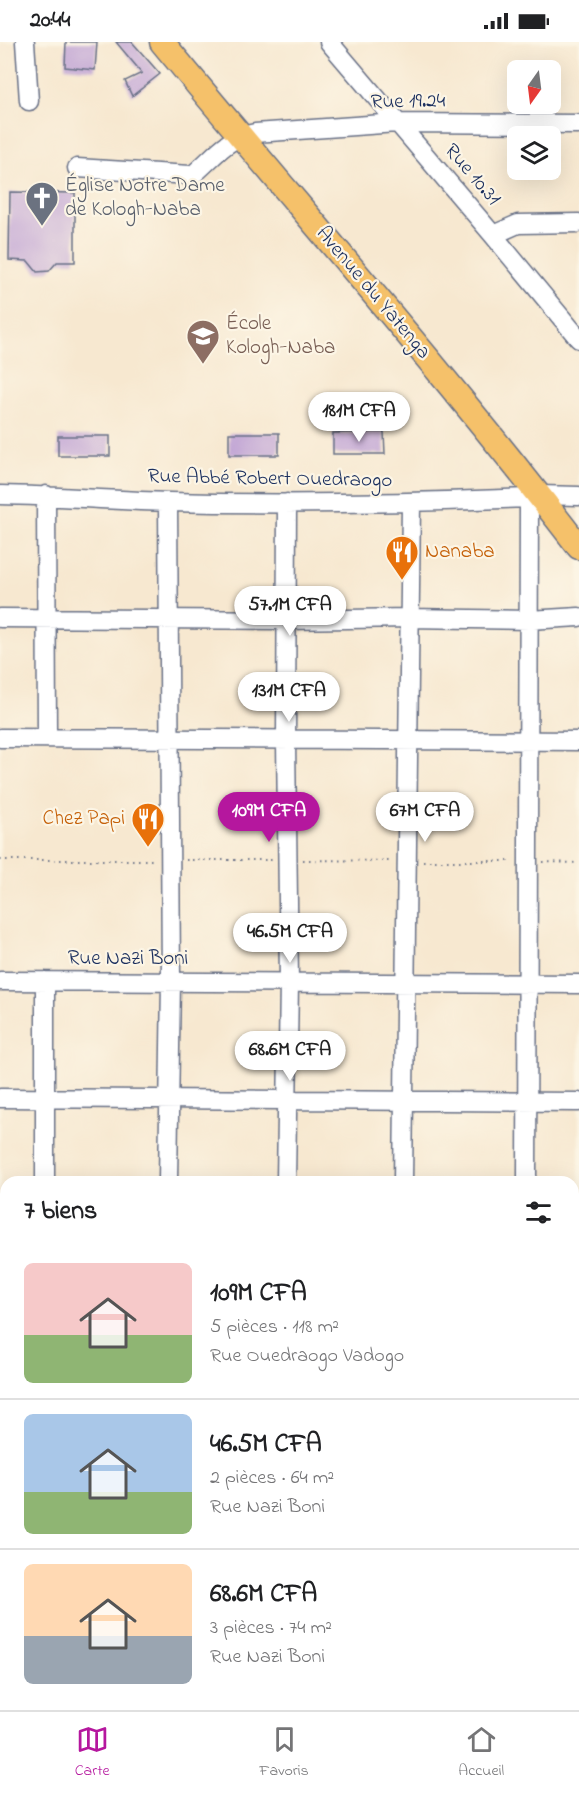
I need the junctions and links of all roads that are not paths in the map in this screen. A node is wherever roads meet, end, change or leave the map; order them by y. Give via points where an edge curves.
1 (25, 42) edge
2 (162, 42) edge
3 (179, 42) edge
4 (329, 42) edge
5 (28, 101) dead end
6 (397, 123) junction
7 (579, 124) edge
8 (247, 134) junction
9 (77, 168) dead end
10 (579, 223) edge
11 (493, 235) junction
12 (579, 312) edge
13 (558, 313) junction
14 (579, 339) edge
15 (0, 495) edge
16 (46, 495) junction
17 (551, 496) edge
18 (168, 502) junction
19 (287, 503) junction
20 (411, 503) junction
21 (579, 524) edge
22 (579, 547) edge
23 (579, 617) edge
24 (0, 618) edge
25 (47, 618) junction
26 (409, 618) junction
27 (170, 619) junction
28 (287, 620) junction
29 (528, 620) junction
30 (0, 738) edge
31 (47, 738) junction
32 (171, 738) junction
33 (286, 741) junction
34 (408, 741) junction
35 (579, 741) edge
36 (528, 742) junction
37 (0, 981) edge
38 (45, 981) junction
39 (171, 981) junction
40 (289, 982) junction
41 (405, 983) junction
42 (528, 984) junction
43 (579, 984) edge
44 (0, 1098) edge
45 (46, 1098) junction
46 (404, 1099) junction
47 (169, 1100) junction
48 (286, 1101) junction
49 (528, 1101) junction
50 (579, 1102) edge
51 (45, 1176) edge
52 (168, 1176) edge
53 (286, 1176) edge
54 (403, 1176) edge
55 (527, 1176) edge

1 - 5 street
2 - 8 main road, Avenue du Yatenga
3 - 8 main road, Avenue du Yatenga
4 - 6 street, Rue 10.31
6 - 7 street, Rue 19.24
6 - 8 street, Rue 19.24
6 - 11 street, Rue 10.31
8 - 9 street via 224,145 190,175
8 - 17 main road, Avenue du Yatenga via 249,144 278,179
10 - 11 street via 518,224
11 - 13 street, Rue 10.31
12 - 13 street
13 - 14 street, Rue 10.31
15 - 16 street, Rue Abbé Robert Ouedraogo
16 - 18 street, Rue Abbé Robert Ouedraogo
16 - 25 street
17 - 20 street, Rue Abbé Robert Ouedraogo
17 - 21 main road, Avenue du Yatenga
17 - 22 main road, Avenue du Yatenga
17 - 29 street
18 - 19 street, Rue Abbé Robert Ouedraogo
18 - 27 street
19 - 20 street, Rue Abbé Robert Ouedraogo
19 - 28 street
20 - 26 street
23 - 29 street
24 - 25 street
25 - 27 street
25 - 31 street
26 - 28 street
26 - 29 street
26 - 34 street
27 - 28 street
27 - 32 street
28 - 33 street
29 - 36 street
30 - 31 street
31 - 32 street
32 - 33 street
32 - 39 street
33 - 34 street
33 - 40 street
34 - 36 street
34 - 41 street
35 - 36 street
36 - 42 street
37 - 38 street, Rue Nazi Boni
38 - 39 street, Rue Nazi Boni
38 - 45 street
39 - 40 street, Rue Nazi Boni
39 - 47 street
40 - 41 street, Rue Nazi Boni
40 - 48 street
41 - 42 street, Rue Nazi Boni
41 - 46 street
42 - 43 street, Rue Nazi Boni
42 - 49 street
44 - 45 street
45 - 47 street
45 - 51 street
46 - 48 street
46 - 49 street
46 - 54 street
47 - 48 street
47 - 52 street
48 - 53 street
49 - 50 street
49 - 55 street

